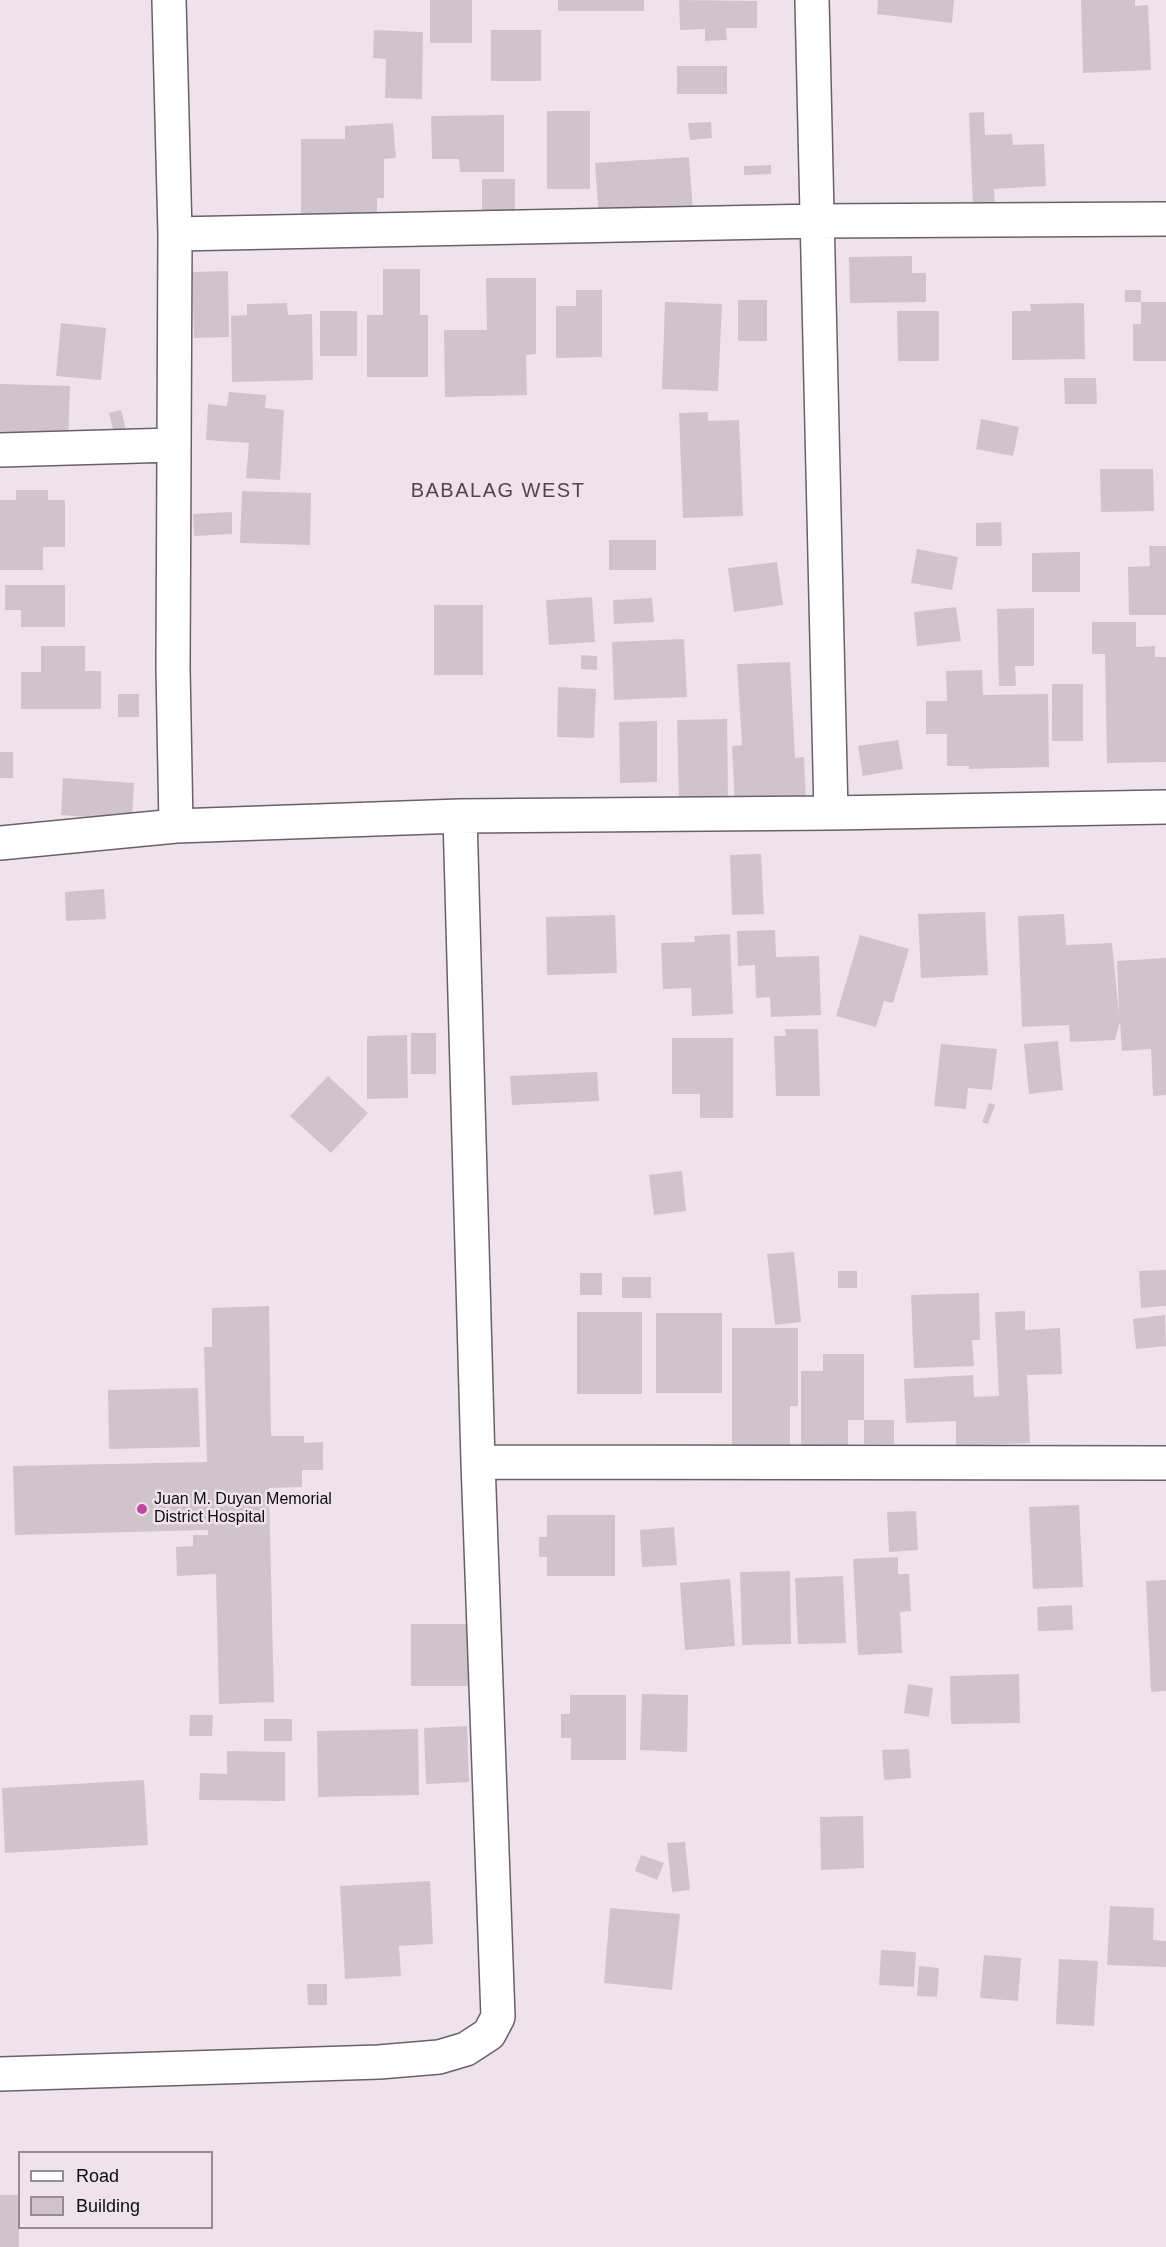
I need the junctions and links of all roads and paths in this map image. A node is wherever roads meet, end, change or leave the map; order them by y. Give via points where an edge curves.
1 (170, 0) edge
2 (812, 0) edge
3 (1166, 219) edge
4 (818, 221) junction
5 (175, 234) junction
6 (173, 445) junction
7 (0, 450) edge
8 (1166, 807) edge
9 (831, 813) junction
10 (459, 816) junction
11 (176, 826) junction
12 (0, 843) edge
13 (478, 1462) junction
14 (1166, 1463) edge
15 (0, 2074) edge

1 - 5 street
2 - 4 street
3 - 4 street
4 - 5 street
4 - 9 street
5 - 6 street
6 - 7 street
6 - 11 street
8 - 9 street
9 - 10 street
10 - 11 street
10 - 13 street
11 - 12 street
13 - 14 street
13 - 15 street via 498,2017 489,2034 466,2049 439,2057 379,2062

